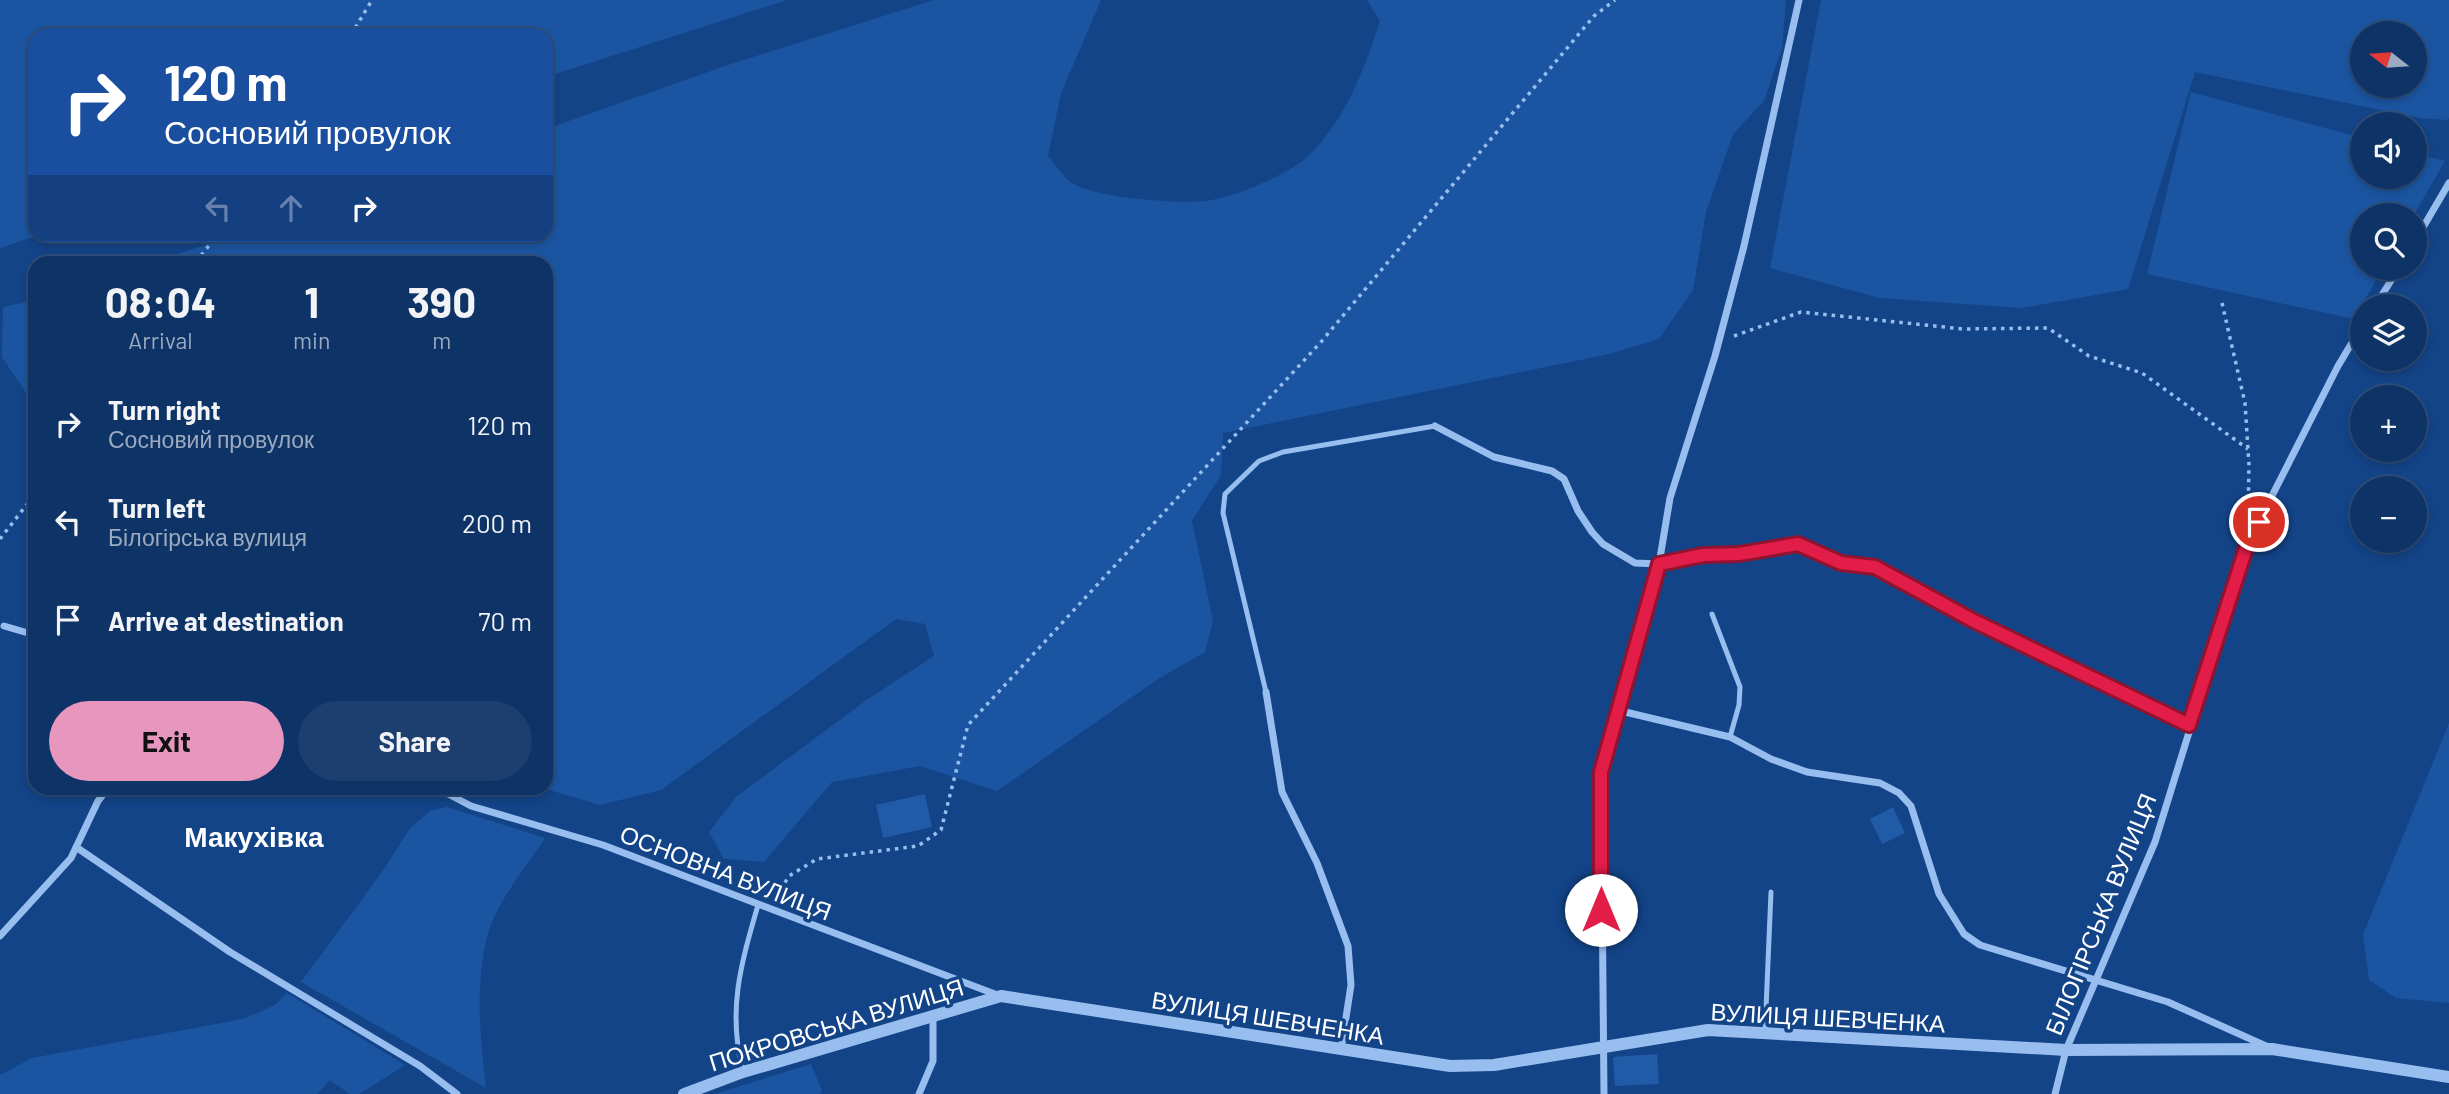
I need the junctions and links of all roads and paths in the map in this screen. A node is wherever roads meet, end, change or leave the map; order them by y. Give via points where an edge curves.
1 (372, 0) edge
2 (1615, 0) edge
3 (1799, 0) edge
4 (355, 28) edge
5 (2449, 183) edge
6 (2427, 221) edge
7 (212, 242) edge
8 (201, 256) edge
9 (2222, 303) dead end
10 (1718, 342) junction
11 (2350, 346) edge
12 (1435, 426) joint
13 (2248, 449) junction
14 (28, 503) edge
15 (0, 539) edge
16 (2247, 545) junction
17 (1659, 564) junction
18 (1712, 614) dead end
19 (4, 626) dead end
20 (28, 633) edge
21 (1266, 692) joint
22 (1621, 711) junction
23 (2189, 725) junction
24 (1730, 737) junction
25 (102, 795) edge
26 (450, 795) edge
27 (76, 847) junction
28 (1772, 892) dead end
29 (758, 905) junction
30 (769, 909) junction
31 (0, 936) edge
32 (2096, 978) junction
33 (1000, 996) junction
34 (933, 1016) junction
35 (1765, 1033) junction
36 (1601, 1048) junction
37 (2272, 1049) junction
38 (1341, 1050) junction
39 (2066, 1050) junction
40 (743, 1072) junction
41 (2449, 1077) edge
42 (457, 1094) edge
43 (684, 1094) edge
44 (919, 1094) edge
45 (1604, 1094) edge
46 (2055, 1094) edge

1 - 4 path
2 - 30 path via 1594,16 1321,342 968,726 941,830 918,846 817,859 789,876
3 - 10 street via 1770,139
5 - 6 street
7 - 8 path
9 - 13 path via 2245,403
10 - 13 path via 1801,312 1963,329 2048,328 2089,356 2142,373
10 - 17 street via 1670,498
11 - 16 street, БІЛОГІРСЬКА ВУЛИЦЯ
12 - 17 street via 1494,457 1558,475 1603,544 1635,563
12 - 21 lane via 1283,452 1259,461 1225,494 1223,513
13 - 16 path
14 - 15 path
16 - 23 street, БІЛОГІРСЬКА ВУЛИЦЯ
17 - 22 street
17 - 23 street via 1798,544 1841,563 1875,567 1972,620
18 - 24 lane via 1740,687
19 - 20 street
21 - 38 street via 1282,792 1317,863 1348,946 1351,985
22 - 24 street
22 - 36 street via 1601,772
23 - 32 street, БІЛОГІРСЬКА ВУЛИЦЯ via 2155,842
24 - 32 street via 1807,772 1880,783 1899,793 1911,806 1939,894 1964,934 1980,945
25 - 27 street
26 - 29 street, ОСНОВНА ВУЛИЦЯ via 471,806 603,845
27 - 31 street
27 - 42 street via 230,952 420,1066
28 - 35 lane
29 - 30 street, ОСНОВНА ВУЛИЦЯ
29 - 40 lane via 739,968 734,1036
30 - 33 street, ОСНОВНА ВУЛИЦЯ
32 - 37 street via 2168,1002
32 - 39 street, БІЛОГІРСЬКА ВУЛИЦЯ
33 - 34 street, ПОКРОВСЬКА ВУЛИЦЯ
33 - 38 street, ВУЛИЦЯ ШЕВЧЕНКА
34 - 40 street, ПОКРОВСЬКА ВУЛИЦЯ
34 - 44 street via 933,1061
35 - 36 street, ВУЛИЦЯ ШЕВЧЕНКА via 1708,1030
35 - 39 street, ВУЛИЦЯ ШЕВЧЕНКА
36 - 38 street, ВУЛИЦЯ ШЕВЧЕНКА via 1494,1065 1450,1066
36 - 45 street
37 - 39 street, ВУЛИЦЯ ШЕВЧЕНКА
37 - 41 street, ВУЛИЦЯ ШЕВЧЕНКА
39 - 46 street, БІЛОГІРСЬКА ВУЛИЦЯ
40 - 43 street, ПОКРОВСЬКА ВУЛИЦЯ

